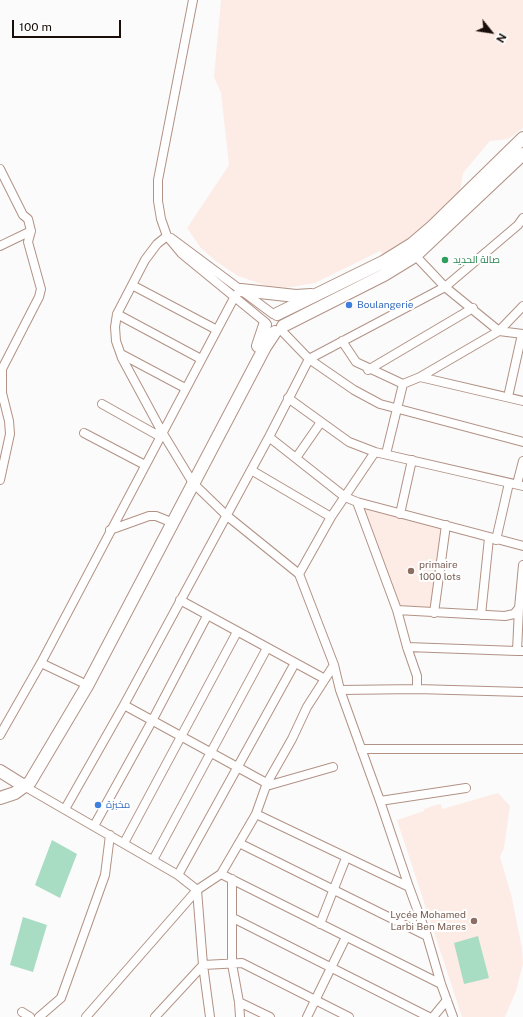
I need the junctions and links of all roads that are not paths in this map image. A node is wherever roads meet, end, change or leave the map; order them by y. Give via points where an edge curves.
1 (193, 0) edge
2 (523, 138) edge
3 (523, 154) edge
4 (0, 169) edge
5 (521, 223) edge
6 (31, 231) junction
7 (167, 236) junction
8 (0, 246) edge
9 (408, 246) junction
10 (416, 256) junction
11 (132, 285) junction
12 (445, 287) junction
13 (238, 293) junction
14 (320, 294) junction
15 (523, 306) edge
16 (473, 308) junction
17 (117, 314) junction
18 (274, 323) junction
19 (217, 330) junction
20 (499, 330) junction
21 (522, 334) edge
22 (342, 341) junction
23 (121, 354) junction
24 (201, 359) junction
25 (309, 359) junction
26 (368, 370) junction
27 (420, 377) junction
28 (403, 384) junction
29 (185, 388) junction
30 (508, 397) junction
31 (288, 398) junction
32 (523, 401) edge
33 (102, 404) dead end
34 (397, 410) junction
35 (321, 422) junction
36 (84, 433) dead end
37 (160, 434) junction
38 (269, 437) junction
39 (523, 442) edge
40 (4, 449) edge
41 (375, 452) junction
42 (386, 454) junction
43 (296, 458) junction
44 (412, 460) junction
45 (523, 461) edge
46 (145, 465) junction
47 (251, 470) junction
48 (191, 479) junction
49 (0, 480) edge
50 (516, 484) edge
51 (345, 497) junction
52 (357, 502) junction
53 (400, 514) junction
54 (226, 515) junction
55 (331, 517) junction
56 (166, 520) junction
57 (446, 525) junction
58 (110, 530) junction
59 (492, 539) junction
60 (523, 546) edge
61 (523, 565) edge
62 (299, 574) junction
63 (180, 600) junction
64 (519, 608) junction
65 (396, 610) junction
66 (434, 613) junction
67 (481, 615) junction
68 (207, 616) junction
69 (237, 632) junction
70 (407, 647) junction
71 (267, 648) junction
72 (520, 651) edge
73 (41, 663) junction
74 (295, 663) junction
75 (334, 665) junction
76 (325, 679) junction
77 (81, 682) junction
78 (417, 689) junction
79 (340, 690) junction
80 (523, 692) edge
81 (124, 705) junction
82 (152, 721) junction
83 (0, 735) edge
84 (182, 737) junction
85 (361, 749) junction
86 (523, 749) edge
87 (210, 752) junction
88 (238, 767) junction
89 (332, 767) dead end
90 (0, 771) edge
91 (267, 783) junction
92 (24, 786) junction
93 (466, 788) dead end
94 (0, 798) edge
95 (380, 800) junction
96 (65, 809) junction
97 (256, 814) junction
98 (94, 826) junction
99 (110, 835) junction
100 (124, 843) junction
101 (239, 844) junction
102 (346, 858) junction
103 (153, 860) junction
104 (178, 874) junction
105 (221, 874) junction
106 (232, 880) junction
107 (409, 887) junction
108 (197, 890) junction
109 (333, 890) junction
110 (233, 918) junction
111 (320, 924) junction
112 (427, 936) junction
113 (346, 937) junction
114 (203, 964) junction
115 (232, 964) junction
116 (331, 968) junction
117 (440, 984) junction
118 (315, 1000) junction
119 (447, 1000) junction
120 (239, 1002) junction
121 (22, 1012) dead end
122 (48, 1014) edge
123 (30, 1017) edge
124 (39, 1017) edge
125 (86, 1017) edge
126 (155, 1017) edge
127 (210, 1017) edge
128 (240, 1017) edge
129 (270, 1017) edge
130 (308, 1017) edge
131 (349, 1017) edge
132 (429, 1017) edge
133 (433, 1017) edge
134 (453, 1017) edge

1 - 7 street via 158,180 160,211
2 - 9 street via 433,226
3 - 10 street
4 - 6 street via 23,215 28,218
5 - 12 street
6 - 8 street
6 - 40 street via 28,242 41,289 2,369 2,393 9,421
7 - 11 street via 152,251
7 - 13 street
9 - 10 street
9 - 14 street via 383,262
10 - 12 street
10 - 18 street via 384,275
11 - 17 street
11 - 19 street
12 - 16 street
12 - 22 street
13 - 14 street via 296,296
13 - 18 street
13 - 19 street
14 - 18 street
15 - 20 street
16 - 20 street
16 - 26 street
17 - 23 street via 116,340
17 - 24 street
18 - 25 street
18 - 48 street
19 - 24 street
20 - 21 street
20 - 27 street
21 - 30 street
22 - 25 street
22 - 26 street via 356,362
23 - 29 street
23 - 37 street
24 - 29 street
25 - 31 street
25 - 34 street via 367,398
26 - 28 street
27 - 28 street
27 - 30 street
28 - 34 street
29 - 37 street
30 - 32 street
31 - 35 street
31 - 38 street
33 - 37 street
34 - 39 street
34 - 42 street
35 - 41 street via 349,442
35 - 43 street
36 - 46 street
37 - 46 street
37 - 48 street
38 - 43 street
38 - 47 street
40 - 49 street
41 - 42 street
41 - 51 street
42 - 44 street
43 - 51 street
44 - 50 street
44 - 53 street
45 - 50 street
46 - 58 street
47 - 54 street
47 - 55 street
48 - 54 street
48 - 56 street
48 - 92 street via 87,686 31,780
50 - 59 street
51 - 52 street
51 - 55 street
52 - 53 street
52 - 65 street
53 - 57 street
54 - 62 street
54 - 63 street
55 - 62 street
56 - 58 street via 149,516
56 - 77 street
57 - 59 street
57 - 66 street
58 - 73 street
59 - 60 street
59 - 67 street
61 - 64 street
62 - 75 street
63 - 68 street
63 - 81 street
64 - 67 street via 514,614
64 - 72 street
65 - 66 street
65 - 70 street
66 - 67 street
68 - 69 street
68 - 82 street
69 - 71 street
69 - 84 street
70 - 72 street
70 - 78 street via 417,676
71 - 74 street
71 - 87 street
73 - 77 street
73 - 83 street
74 - 76 street
74 - 88 street
75 - 76 street
75 - 79 street
76 - 91 street via 307,707
77 - 92 street via 26,778
78 - 79 street
78 - 80 street
79 - 85 street
81 - 82 street
81 - 96 street
82 - 84 street
82 - 98 street
84 - 87 street
84 - 100 street
85 - 86 street
85 - 95 street
87 - 88 street
87 - 103 street
88 - 91 street
88 - 104 street
89 - 91 street via 270,785
90 - 92 street
91 - 97 street
92 - 94 street via 12,795
92 - 96 street
93 - 95 street
95 - 107 street
96 - 98 street
97 - 101 street
97 - 102 street
98 - 99 street
99 - 100 street
99 - 122 street via 105,875 61,998
100 - 103 street
101 - 105 street
101 - 109 street
102 - 107 street
102 - 109 street
103 - 104 street
104 - 108 street
105 - 106 street
105 - 108 street
106 - 110 street
106 - 111 street
107 - 112 street
108 - 114 street
108 - 125 street
109 - 111 street
109 - 112 street
110 - 115 street
110 - 116 street
111 - 113 street
112 - 117 street
113 - 116 street
113 - 117 street
114 - 115 street
114 - 126 street
114 - 127 street
115 - 118 street via 242,964
115 - 120 street
116 - 118 street
116 - 132 street
117 - 119 street
118 - 130 street
118 - 131 street
119 - 133 street
119 - 134 street
120 - 128 street
120 - 129 street
121 - 123 street
122 - 124 street

